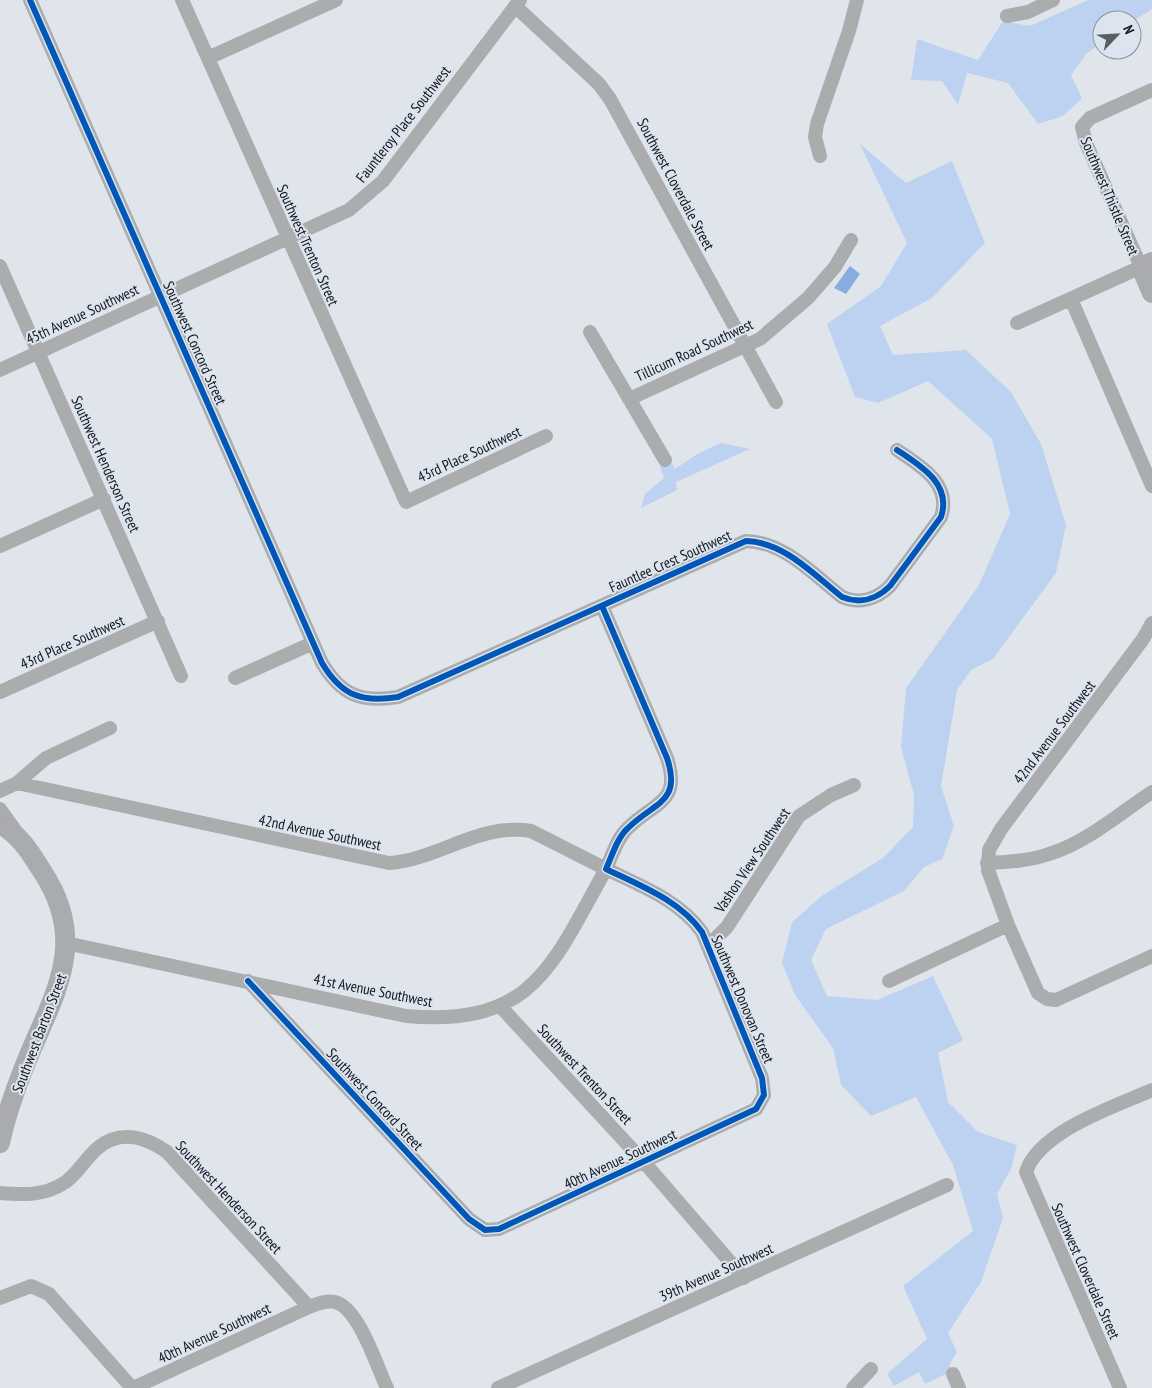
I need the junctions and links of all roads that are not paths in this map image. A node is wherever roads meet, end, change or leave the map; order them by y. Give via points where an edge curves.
1 (30, 0) edge
2 (182, 0) edge
3 (336, 0) edge
4 (857, 0) edge
5 (1053, 0) edge
6 (518, 3) edge
7 (1007, 16) dead end
8 (208, 58) junction
9 (1152, 90) edge
10 (820, 156) dead end
11 (287, 238) junction
12 (851, 240) dead end
13 (1146, 264) edge
14 (0, 266) edge
15 (1152, 293) edge
16 (161, 296) junction
17 (1071, 299) junction
18 (1018, 323) dead end
19 (590, 332) dead end
20 (745, 346) junction
21 (38, 352) junction
22 (0, 370) edge
23 (629, 399) junction
24 (776, 402) dead end
25 (546, 436) dead end
26 (897, 450) dead end
27 (665, 460) dead end
28 (1150, 477) edge
29 (104, 499) junction
30 (406, 502) joint
31 (0, 546) edge
32 (602, 606) junction
33 (158, 621) junction
34 (1152, 623) edge
35 (313, 643) junction
36 (181, 676) dead end
37 (235, 678) dead end
38 (345, 690) joint
39 (0, 692) edge
40 (110, 728) dead end
41 (17, 782) junction
42 (854, 785) dead end
43 (0, 791) edge
44 (1152, 792) edge
45 (0, 809) edge
46 (0, 824) edge
47 (25, 845) junction
48 (987, 862) junction
49 (606, 869) junction
50 (1008, 925) junction
51 (66, 943) junction
52 (708, 946) junction
53 (1152, 956) edge
54 (888, 980) dead end
55 (248, 981) junction
56 (500, 1006) junction
57 (1152, 1090) edge
58 (761, 1103) joint
59 (0, 1143) edge
60 (643, 1161) junction
61 (947, 1185) dead end
62 (0, 1193) edge
63 (485, 1230) joint
64 (744, 1278) junction
65 (0, 1298) edge
66 (308, 1307) junction
67 (871, 1369) dead end
68 (953, 1374) dead end
69 (132, 1388) edge
70 (387, 1388) edge
71 (498, 1388) edge
72 (853, 1388) edge
73 (959, 1388) edge
74 (1120, 1388) edge

1 - 16 street, Southwest Concord Street
2 - 8 street, Southwest Trenton Street
3 - 8 street
4 - 10 street via 816,124 815,137
5 - 7 street via 1028,12
6 - 11 street, Fauntleroy Place Southwest via 378,187 349,210
6 - 20 street, Southwest Cloverdale Street via 610,99
8 - 11 street, Southwest Trenton Street
9 - 13 street, Southwest Thistle Street via 1090,118 1082,127 1086,143
11 - 16 street, 45th Avenue Southwest
11 - 30 street, Southwest Trenton Street
12 - 20 street, Tillicum Road Southwest via 808,298 760,339
13 - 15 street, Southwest Thistle Street
13 - 17 street
14 - 21 street, Southwest Henderson Street
16 - 21 street, 45th Avenue Southwest
16 - 35 street, Southwest Concord Street
17 - 18 street
17 - 28 street
19 - 23 street
20 - 23 street, Tillicum Road Southwest
20 - 24 street, Southwest Cloverdale Street
21 - 22 street, 45th Avenue Southwest
21 - 29 street, Southwest Henderson Street
23 - 27 street
25 - 30 street, 43rd Place Southwest
26 - 32 street, Fauntlee Crest Southwest via 937,482 944,498 944,508 941,518 883,594 863,601 850,601 780,549 759,541 746,541
29 - 31 street
29 - 33 street, Southwest Henderson Street
32 - 38 street, Fauntlee Crest Southwest via 398,696 371,699 356,697
32 - 49 street via 667,758 672,780 666,797 620,836
33 - 36 street, Southwest Henderson Street
33 - 39 street, 43rd Place Southwest
34 - 48 street, 42nd Avenue Southwest via 1001,828 989,850
35 - 37 street
35 - 38 street, Southwest Concord Street via 329,674
40 - 41 street via 46,758
41 - 43 street
41 - 49 street, 42nd Avenue Southwest via 389,863 411,860 498,830 520,828 531,830
42 - 52 street, Vashon View Southwest via 831,794 799,816 732,920
44 - 48 street via 1051,854 1028,860
45 - 47 street
46 - 47 street, Southwest Barton Street
47 - 51 street, Southwest Barton Street via 57,897 64,919
48 - 50 street via 990,880
49 - 52 street, Southwest Donovan Street via 676,905 692,919
49 - 56 street, 41st Avenue Southwest via 554,962 542,977
50 - 53 street via 1038,992 1050,1000
50 - 54 street
51 - 55 street, 41st Avenue Southwest
51 - 59 street, Southwest Barton Street via 65,965 59,986 27,1061
52 - 58 street, Southwest Donovan Street via 762,1078
55 - 56 street, 41st Avenue Southwest via 406,1016 456,1018
55 - 63 street, Southwest Concord Street via 470,1219
56 - 60 street, Southwest Trenton Street
57 - 74 street, Southwest Cloverdale Street via 1065,1130 1045,1146 1028,1165 1026,1172
58 - 60 street, 40th Avenue Southwest via 749,1114
60 - 63 street, 40th Avenue Southwest via 499,1229
60 - 64 street, Southwest Trenton Street
61 - 64 street, 39th Avenue Southwest
62 - 66 street, Southwest Henderson Street via 40,1194 65,1183 99,1146 122,1138 144,1138 167,1152
64 - 71 street, 39th Avenue Southwest
65 - 69 street via 31,1286 44,1291
66 - 69 street, 40th Avenue Southwest
66 - 70 street via 333,1302 342,1304 353,1315
67 - 72 street
68 - 73 street

